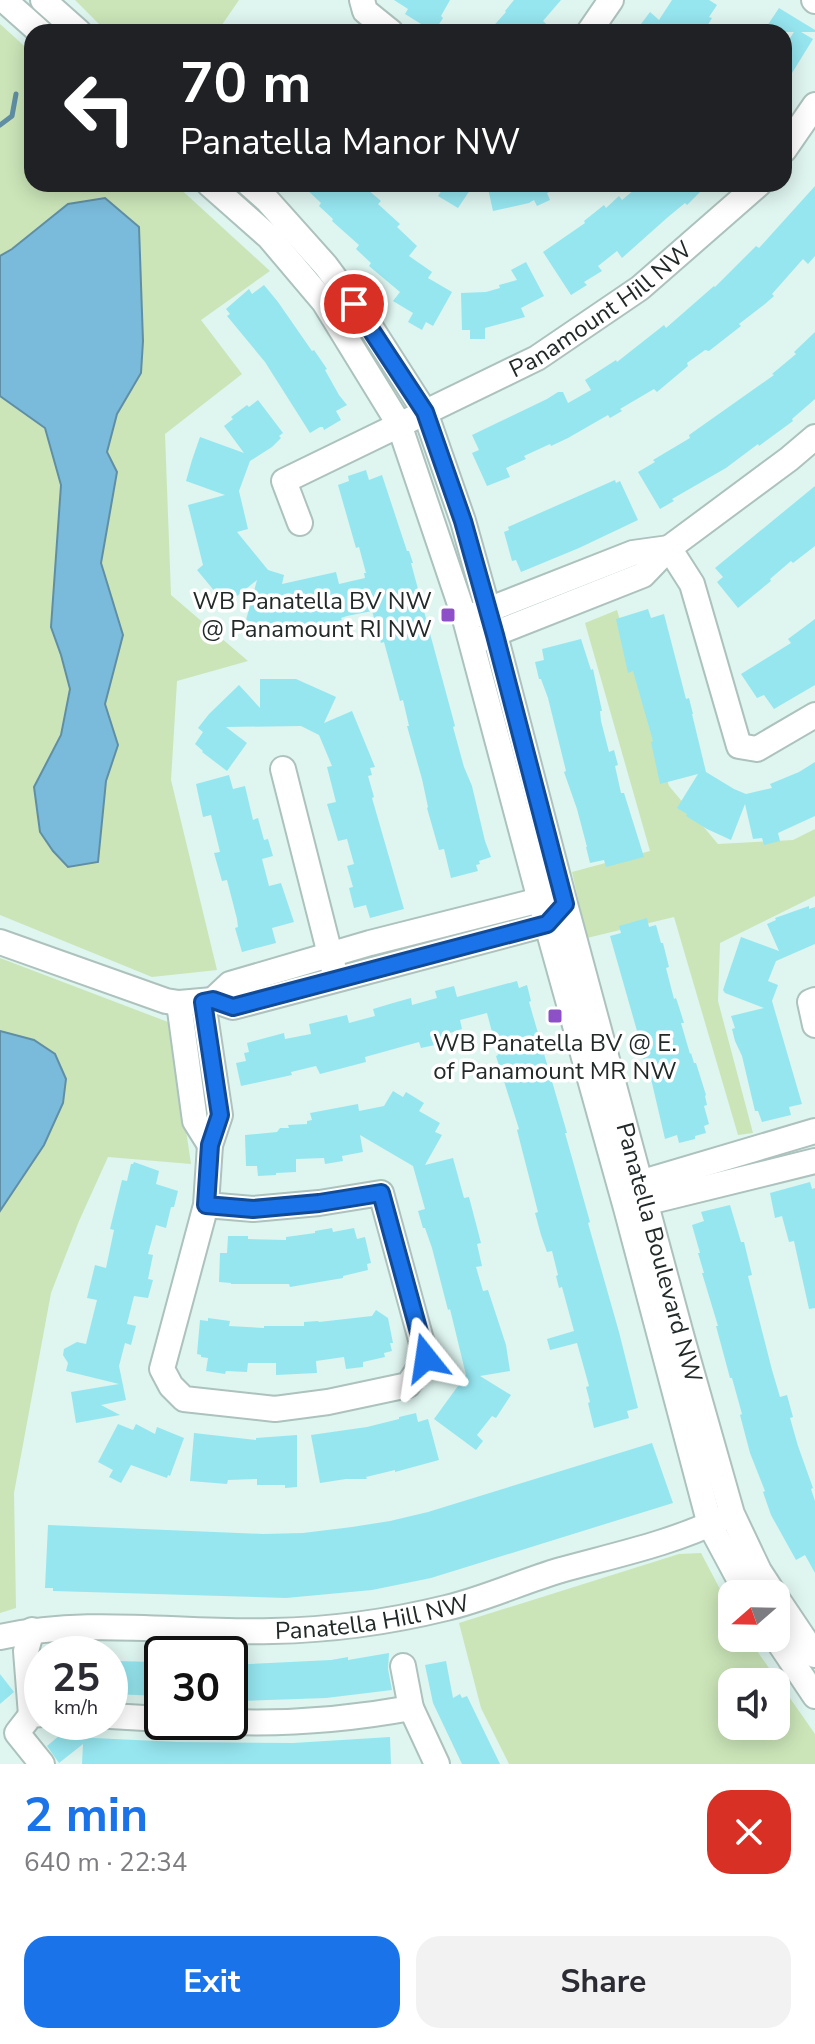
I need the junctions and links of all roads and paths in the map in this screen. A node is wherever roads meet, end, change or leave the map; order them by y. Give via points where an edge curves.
1 (4, 0) edge
2 (43, 0) edge
3 (362, 0) edge
4 (611, 0) edge
5 (31, 24) edge
6 (70, 24) edge
7 (381, 24) edge
8 (594, 24) edge
9 (815, 105) edge
10 (792, 138) edge
11 (218, 192) edge
12 (258, 192) edge
13 (750, 192) edge
14 (425, 412) junction
15 (399, 424) junction
16 (815, 437) edge
17 (300, 523) dead end
18 (669, 548) junction
19 (475, 624) junction
20 (495, 635) junction
21 (815, 715) edge
22 (283, 769) dead end
23 (540, 900) junction
24 (565, 904) junction
25 (547, 924) junction
26 (0, 942) edge
27 (330, 955) junction
28 (337, 980) junction
29 (815, 1000) edge
30 (198, 1002) junction
31 (815, 1025) edge
32 (815, 1131) edge
33 (815, 1161) edge
34 (634, 1195) junction
35 (206, 1205) junction
36 (732, 1514) junction
37 (710, 1525) junction
38 (739, 1580) edge
39 (765, 1580) edge
40 (790, 1618) edge
41 (32, 1630) junction
42 (35, 1636) edge
43 (0, 1637) edge
44 (785, 1652) edge
45 (815, 1655) edge
46 (403, 1666) dead end
47 (815, 1696) edge
48 (411, 1708) junction
49 (248, 1723) edge
50 (23, 1725) edge
51 (42, 1764) edge
52 (437, 1764) edge

1 - 5 street
2 - 6 street
3 - 7 street via 365,11
4 - 8 street
9 - 10 street
11 - 15 street, Panatella Boulevard NW via 269,237 324,302
12 - 14 street, Panatella Boulevard NW via 326,266
13 - 14 street, Panamount Hill NW via 640,288 537,358
14 - 15 street, Panamount Hill NW
14 - 19 street, Panatella Boulevard NW via 463,521
15 - 17 street, Panamount Hill NW via 284,481
15 - 19 street, Panatella Boulevard NW
16 - 18 street
18 - 19 street via 633,553
18 - 20 street via 643,575
18 - 21 street via 692,584 739,746 757,749
19 - 20 street
19 - 23 street, Panatella Boulevard NW
20 - 24 street, Panatella Boulevard NW
22 - 27 street
23 - 24 street
23 - 25 street, Panatella Boulevard NW
23 - 27 street
24 - 25 street
24 - 34 street, Panatella Boulevard NW
25 - 28 street
25 - 34 street, Panatella Boulevard NW
26 - 30 street via 166,1001
27 - 28 street
27 - 30 street via 230,984
28 - 30 street via 233,1007
29 - 31 street via 810,1002
30 - 35 street via 195,1121 210,1145
32 - 34 street
33 - 34 street
34 - 36 street, Panatella Boulevard NW
34 - 37 street, Panatella Boulevard NW
35 - 35 street via 253,1209 381,1193 426,1358 408,1385 275,1409 184,1399 162,1369
36 - 37 street, Panatella Hill NW
36 - 39 street, Panatella Boulevard NW
37 - 38 street, Panatella Boulevard NW
37 - 41 street, Panatella Hill NW via 395,1619 270,1632
40 - 45 street, Panatella Boulevard NW
41 - 42 street
41 - 43 street, Panatella Hill NW
41 - 50 street
44 - 47 street
46 - 48 street
48 - 49 street via 360,1717
48 - 52 street
50 - 51 street

